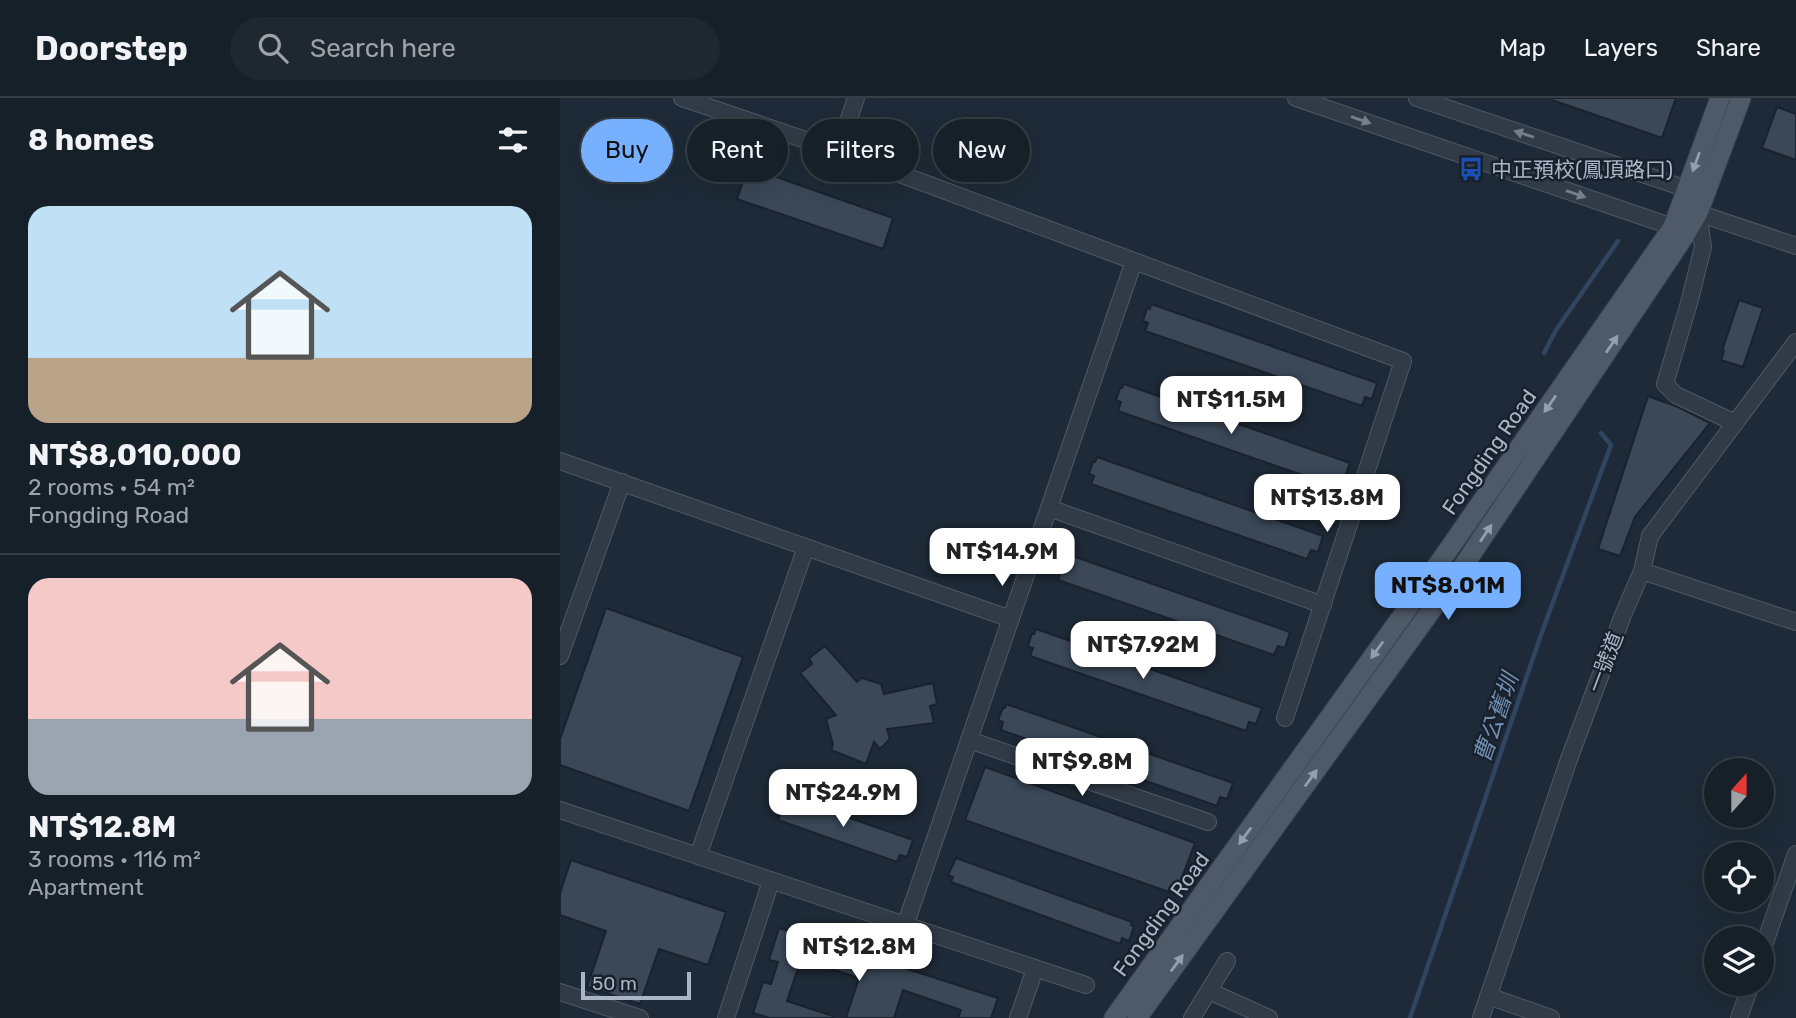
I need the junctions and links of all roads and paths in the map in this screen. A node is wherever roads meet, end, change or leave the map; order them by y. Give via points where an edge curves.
1 (682, 98) edge
2 (856, 98) edge
3 (1296, 98) edge
4 (1418, 98) edge
5 (1471, 98) edge
6 (1720, 98) edge
7 (1741, 98) edge
8 (1466, 115) junction
9 (849, 119) edge
10 (802, 139) edge
11 (919, 181) edge
12 (1697, 199) junction
13 (1679, 231) junction
14 (1796, 246) edge
15 (1134, 261) junction
16 (1796, 342) edge
17 (1735, 423) junction
18 (560, 461) edge
19 (622, 482) junction
20 (1049, 508) junction
21 (806, 547) junction
22 (1642, 571) junction
23 (1323, 605) junction
24 (1011, 619) junction
25 (1796, 622) edge
26 (560, 656) edge
27 (1285, 718) dead end
28 (969, 740) junction
29 (560, 810) edge
30 (1208, 822) dead end
31 (1796, 854) edge
32 (698, 856) junction
33 (771, 881) junction
34 (905, 926) junction
35 (1771, 926) edge
36 (1227, 961) dead end
37 (1035, 969) junction
38 (1086, 985) dead end
39 (1209, 991) junction
40 (560, 992) edge
41 (1488, 996) junction
42 (1747, 996) edge
43 (640, 1018) edge
44 (726, 1018) edge
45 (1018, 1018) edge
46 (1114, 1018) edge
47 (1138, 1018) edge
48 (1192, 1018) edge
49 (1269, 1018) edge
50 (1480, 1018) edge
51 (1551, 1018) edge
52 (1739, 1018) edge

1 - 10 street
2 - 9 street
3 -> 13 street
4 - 8 street
5 - 8 street
6 -> 12 main road, Fongding Road
7 - 12 main road, Fongding Road
12 -> 8 street
11 - 15 street
12 - 13 main road, Fongding Road
12 - 14 street
12 - 17 street via 1703,247 1665,384 1676,395
13 -> 46 main road, Fongding Road
47 -> 13 main road, Fongding Road via 1464,565
15 - 20 street
15 - 23 street via 1403,361
16 - 17 street, 一號道
17 - 22 street, 一號道 via 1650,536
18 - 19 street
19 - 21 street
19 - 26 street
20 - 23 street
20 - 24 street
21 - 24 street
21 - 32 street
22 - 25 street
22 - 41 street, 一號道 via 1569,759
23 - 27 street
24 - 28 street
28 - 30 street
28 - 34 street
29 - 32 street
31 - 35 street
32 - 33 street
33 - 34 street
33 - 44 street
34 - 37 street
36 - 39 street
37 - 38 street
37 - 45 street
39 - 48 street
39 - 49 street
40 - 43 street
41 - 50 street, 一號道
41 - 51 street
42 - 52 street

